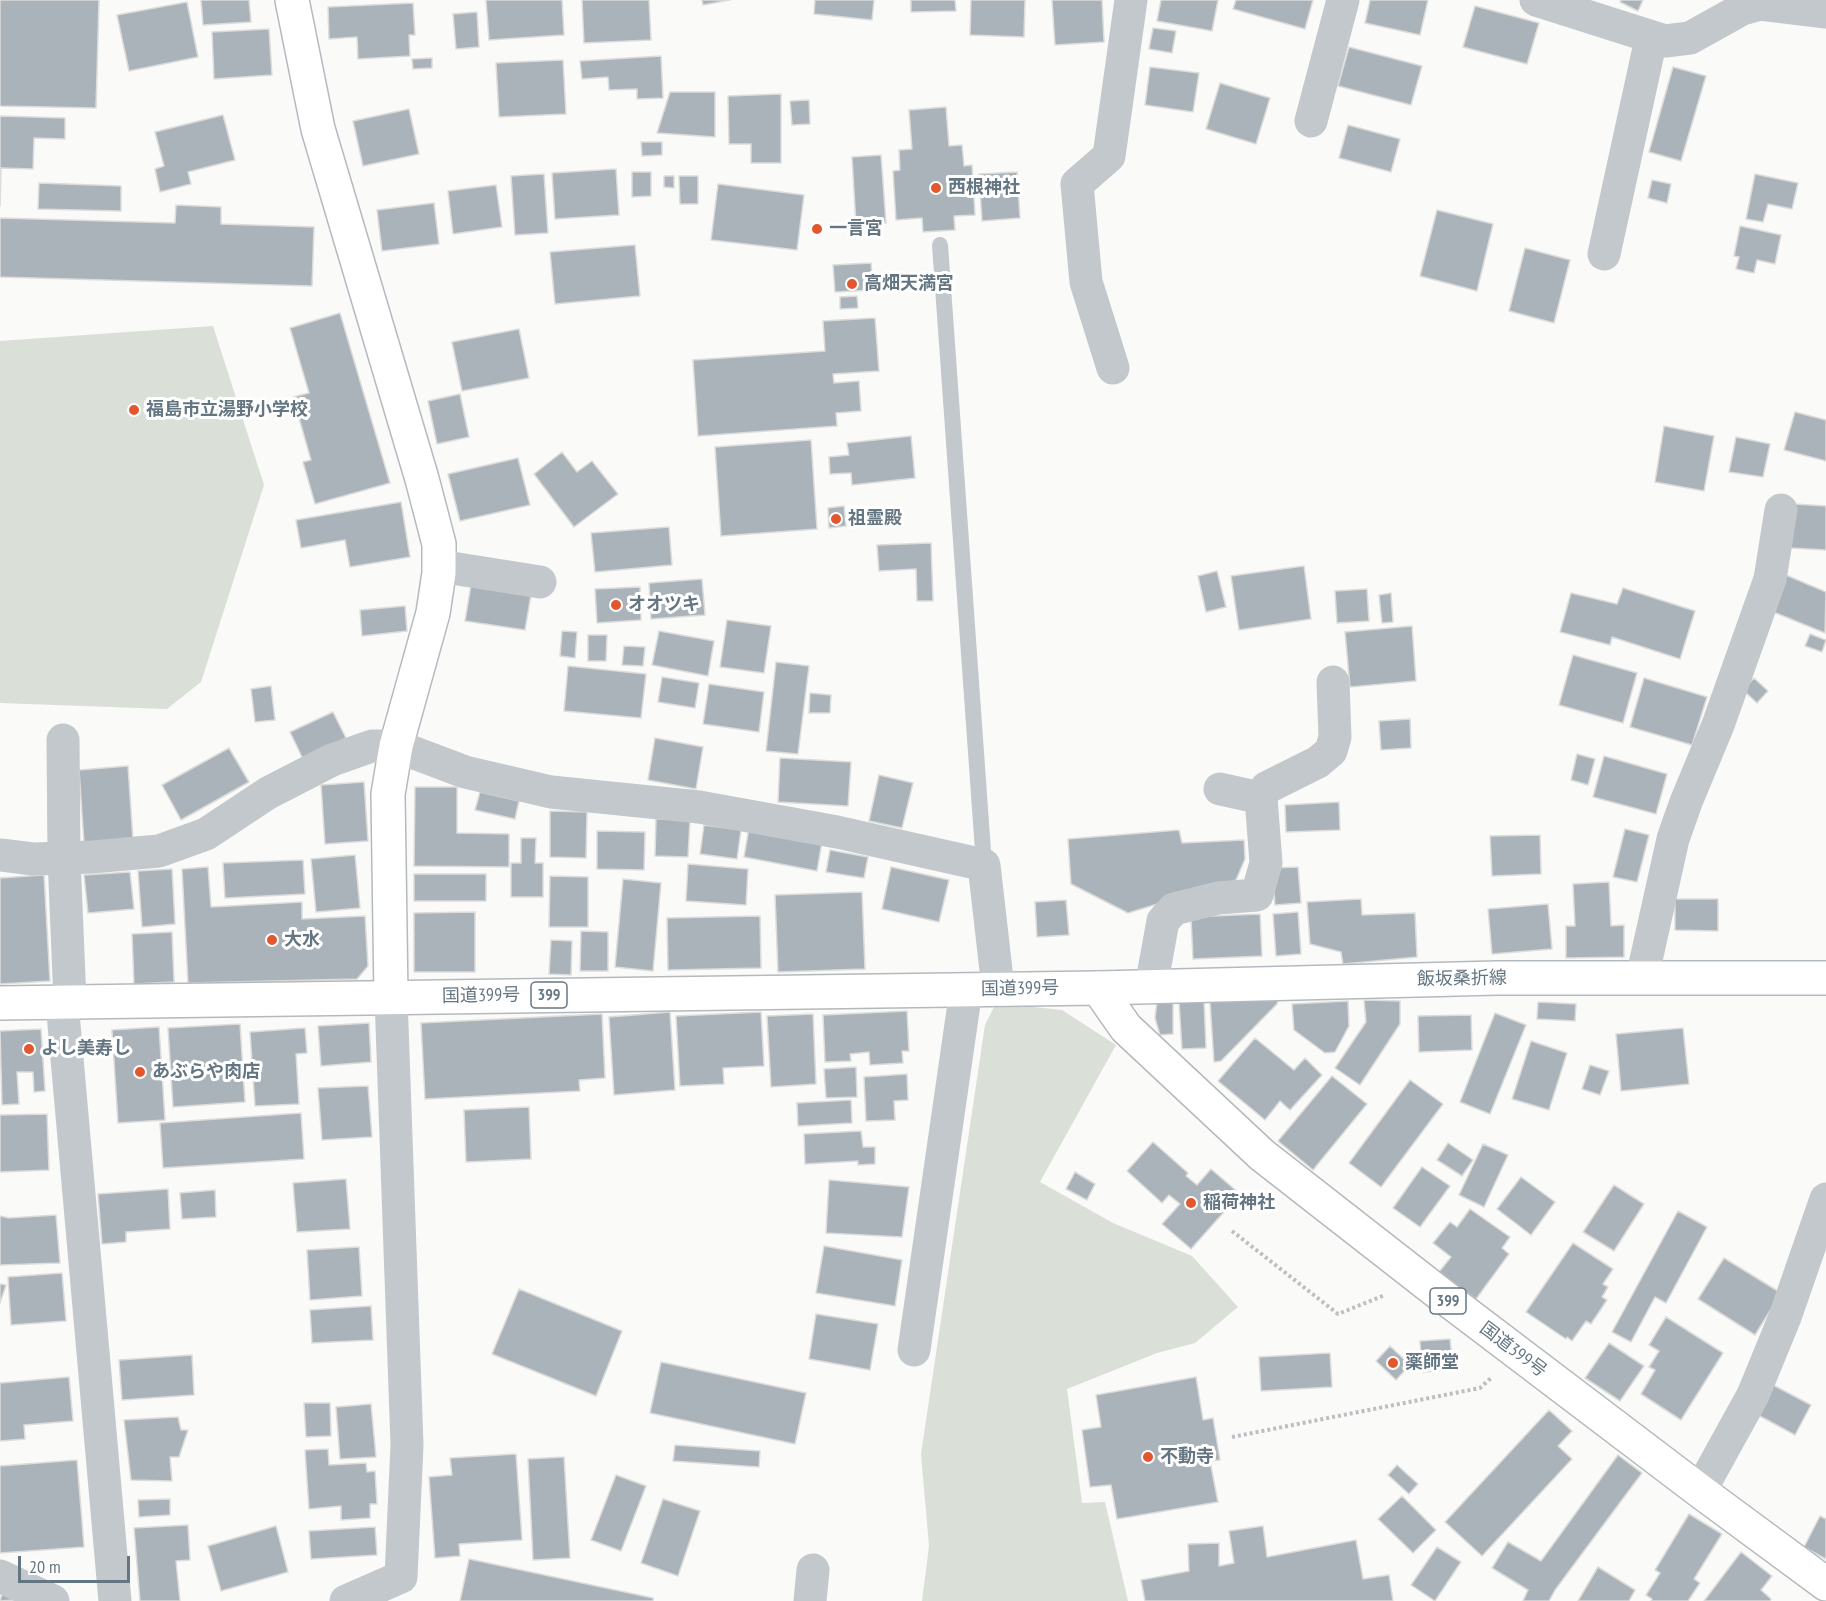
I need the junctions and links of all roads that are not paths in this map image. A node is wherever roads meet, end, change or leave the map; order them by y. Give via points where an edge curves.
1 (292, 0) edge
2 (1131, 0) edge
3 (1343, 0) edge
4 (1536, 0) edge
5 (1826, 12) edge
6 (1651, 39) junction
7 (1311, 121) dead end
8 (940, 245) dead end
9 (1604, 254) dead end
10 (1113, 368) dead end
11 (1780, 510) dead end
12 (439, 566) junction
13 (540, 582) dead end
14 (1333, 682) dead end
15 (63, 740) dead end
16 (396, 746) junction
17 (1220, 789) dead end
18 (1261, 798) junction
19 (0, 855) edge
20 (64, 857) junction
21 (984, 865) junction
22 (1642, 978) junction
23 (1826, 978) edge
24 (1151, 987) junction
25 (998, 988) junction
26 (1098, 988) junction
27 (966, 990) junction
28 (391, 997) junction
29 (66, 1002) junction
30 (0, 1003) edge
31 (1826, 1199) edge
32 (914, 1350) dead end
33 (1700, 1491) junction
34 (0, 1576) edge
35 (1826, 1584) edge
36 (53, 1601) edge
37 (115, 1601) edge
38 (346, 1601) edge

1 - 12 main road via 318,129 422,479 439,544
2 - 10 street via 1109,156 1077,184 1086,282
3 - 7 street
4 - 6 street
5 - 6 street via 1760,4 1742,9 1690,38
6 - 9 street
8 - 21 lane
11 - 22 street via 1770,579 1673,838
12 - 13 street
12 - 16 main road via 433,613
14 - 18 street via 1335,737 1331,751 1318,762 1266,788
15 - 20 street
16 - 20 street via 372,746 332,760 268,793 206,834 159,851
16 - 21 street via 465,772 551,792 699,807 837,832
16 - 28 main road via 388,794
17 - 18 street
18 - 24 street via 1266,863 1257,895 1218,898 1174,909 1163,921
19 - 20 street
20 - 29 street
21 - 25 street
22 - 23 main road, 飯坂桑折線
22 - 24 main road, 飯坂桑折線
24 - 26 main road, 飯坂桑折線
25 - 26 main road, 国道399号 / 399
25 - 27 main road, 国道399号 / 399
26 - 33 main road, 国道399号 / 399 via 1126,1028 1262,1155
27 - 28 main road, 国道399号 / 399
27 - 32 street
28 - 29 main road, 国道399号 / 399
28 - 38 street via 407,1445 401,1577
29 - 30 main road, 国道399号 / 399
29 - 37 street
31 - 33 street via 1753,1395
33 - 35 main road, 国道399号 / 399
34 - 36 street

